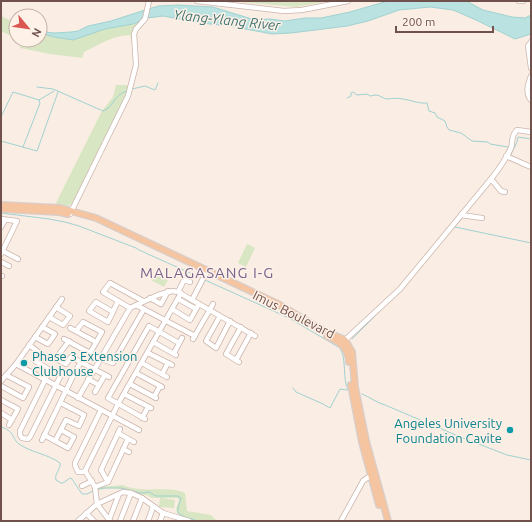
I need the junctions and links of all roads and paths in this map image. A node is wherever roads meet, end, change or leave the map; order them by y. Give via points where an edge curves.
1 (149, 1) edge
2 (197, 1) edge
3 (348, 1) edge
4 (519, 1) edge
5 (523, 1) edge
6 (531, 42) edge
7 (531, 68) edge
8 (531, 76) edge
9 (531, 100) edge
10 (531, 132) edge
11 (506, 156) junction
12 (531, 167) edge
13 (491, 179) junction
14 (505, 192) dead end
15 (1, 205) edge
16 (1, 209) edge
17 (71, 212) junction
18 (461, 215) junction
19 (482, 218) dead end
20 (3, 220) edge
21 (1, 227) edge
22 (2, 251) edge
23 (18, 259) dead end
24 (1, 262) edge
25 (9, 266) dead end
26 (207, 273) junction
27 (190, 282) dead end
28 (168, 291) junction
29 (179, 293) junction
30 (150, 298) junction
31 (62, 299) dead end
32 (178, 299) junction
33 (192, 300) junction
34 (118, 301) junction
35 (143, 301) junction
36 (199, 304) junction
37 (213, 304) dead end
38 (136, 305) junction
39 (56, 307) junction
40 (130, 308) junction
41 (144, 309) junction
42 (172, 309) junction
43 (196, 309) junction
44 (210, 310) junction
45 (113, 312) junction
46 (220, 316) junction
47 (49, 317) junction
48 (166, 320) junction
49 (230, 321) junction
50 (42, 326) junction
51 (241, 327) junction
52 (70, 328) dead end
53 (76, 331) junction
54 (159, 332) junction
55 (35, 336) junction
56 (96, 342) junction
57 (154, 342) junction
58 (343, 342) junction
59 (29, 345) junction
60 (90, 353) junction
61 (148, 353) junction
62 (101, 359) junction
63 (81, 362) junction
64 (142, 363) junction
65 (16, 364) junction
66 (94, 369) junction
67 (63, 371) dead end
68 (136, 373) junction
69 (6, 375) junction
70 (88, 379) junction
71 (45, 380) junction
72 (1, 381) edge
73 (130, 384) junction
74 (99, 385) junction
75 (1, 386) edge
76 (56, 386) junction
77 (66, 391) junction
78 (95, 392) dead end
79 (124, 394) junction
80 (78, 398) junction
81 (1, 400) edge
82 (60, 403) junction
83 (118, 404) junction
84 (102, 410) junction
85 (1, 415) edge
86 (112, 416) junction
87 (12, 420) junction
88 (10, 425) dead end
89 (61, 430) junction
90 (139, 430) dead end
91 (44, 435) junction
92 (128, 439) junction
93 (42, 440) dead end
94 (55, 441) junction
95 (134, 442) dead end
96 (123, 449) junction
97 (129, 452) dead end
98 (118, 459) junction
99 (123, 462) dead end
100 (85, 471) junction
101 (373, 475) junction
102 (92, 481) junction
103 (108, 482) junction
104 (82, 486) dead end
105 (95, 490) junction
106 (131, 493) junction
107 (119, 494) junction
108 (142, 498) junction
109 (96, 504) junction
110 (153, 507) junction
111 (86, 513) junction
112 (163, 513) junction
113 (174, 518) edge
114 (109, 520) edge
115 (187, 520) edge
116 (78, 521) edge
117 (94, 521) edge
118 (120, 521) edge
119 (133, 521) edge
120 (148, 521) edge
121 (160, 521) edge
122 (341, 521) edge
123 (384, 521) edge
124 (388, 521) edge

1 - 17 street via 145,19 134,34 136,65 128,96
2 - 3 street via 258,9 294,10
4 - 5 street
6 - 7 street via 528,46
8 - 9 street via 527,85
10 - 11 street via 517,130
11 - 12 street
11 - 13 street
13 - 14 street
13 - 18 street
15 - 17 main road, Imus Boulevard via 60,208
16 - 17 main road, Imus Boulevard
17 - 26 main road, Imus Boulevard via 105,222
18 - 19 street
18 - 58 street via 400,289
20 - 21 street
20 - 22 street via 18,222
22 - 23 street
24 - 25 street
26 - 33 street
26 - 58 main road, Imus Boulevard via 276,303
27 - 29 street via 184,280
28 - 29 street
28 - 30 street
28 - 30 street via 161,304
29 - 32 street
29 - 33 street
30 - 35 street
31 - 39 street
32 - 42 street
32 - 43 street
33 - 36 street
34 - 35 street via 103,292 110,283
34 - 40 street
34 - 45 street
35 - 38 street
36 - 43 street
36 - 44 street
37 - 44 street
38 - 40 street
38 - 41 street
39 - 47 street
39 - 47 street via 70,316 63,325
40 - 62 street
41 - 48 street
41 - 62 street via 114,362 109,363
42 - 43 street via 190,320
42 - 48 street
44 - 46 street
44 - 48 street via 194,337
45 - 45 street via 96,302 89,311 108,322
46 - 49 street
46 - 49 street via 206,341 216,348
47 - 50 street
48 - 54 street
49 - 51 street
50 - 55 street
50 - 55 street via 55,334 48,344
51 - 51 street via 226,354 238,361 253,335
52 - 53 street
53 - 56 street
53 - 56 street via 84,322 102,332
54 - 57 street
54 - 57 street via 180,341 175,354
54 - 83 street via 148,326 108,398
55 - 59 street
56 - 60 street
57 - 61 street
58 - 101 main road, Imus Boulevard via 352,352 355,387
59 - 65 street
59 - 71 street via 41,354 35,361 50,370
60 - 62 street
60 - 63 street via 66,340 53,357 66,364 71,357
61 - 64 street
61 - 64 street via 170,364 164,375
62 - 66 street
63 - 66 street
63 - 77 street
64 - 68 street
65 - 69 street
65 - 71 street
66 - 70 street
66 - 74 street via 107,376
67 - 76 street
68 - 73 street
68 - 73 street via 161,387 155,397
69 - 72 street
69 - 75 street via 29,387 23,398
70 - 74 street
70 - 80 street
71 - 76 street
71 - 76 street via 20,431 22,438 30,437
73 - 79 street
74 - 78 street
76 - 77 street
77 - 80 street
77 - 82 street
79 - 83 street
79 - 83 street via 150,408 144,418
80 - 84 street
81 - 87 street via 18,409
82 - 89 street via 84,415 79,426 66,420
82 - 91 street
83 - 86 street
84 - 86 street
84 - 100 street via 75,465 78,472
85 - 87 street
86 - 90 street
86 - 100 street
87 - 88 street
89 - 94 street
89 - 94 street via 74,437 68,448
91 - 93 street
91 - 94 street
92 - 95 street
92 - 96 street
92 - 103 street via 119,431 100,470
96 - 97 street
96 - 98 street
98 - 99 street
98 - 103 street
100 - 102 street
101 - 122 street via 363,481
101 - 123 main road, Imus Boulevard
101 - 124 main road, Imus Boulevard
102 - 104 street
102 - 105 street
103 - 105 street
105 - 109 street
106 - 107 street
106 - 108 street
106 - 118 street
107 - 109 street
107 - 114 street
108 - 110 street
108 - 119 street
109 - 111 street
109 - 114 street
110 - 112 street
110 - 120 street
111 - 116 street
111 - 117 street
112 - 113 street
112 - 121 street
113 - 115 street

